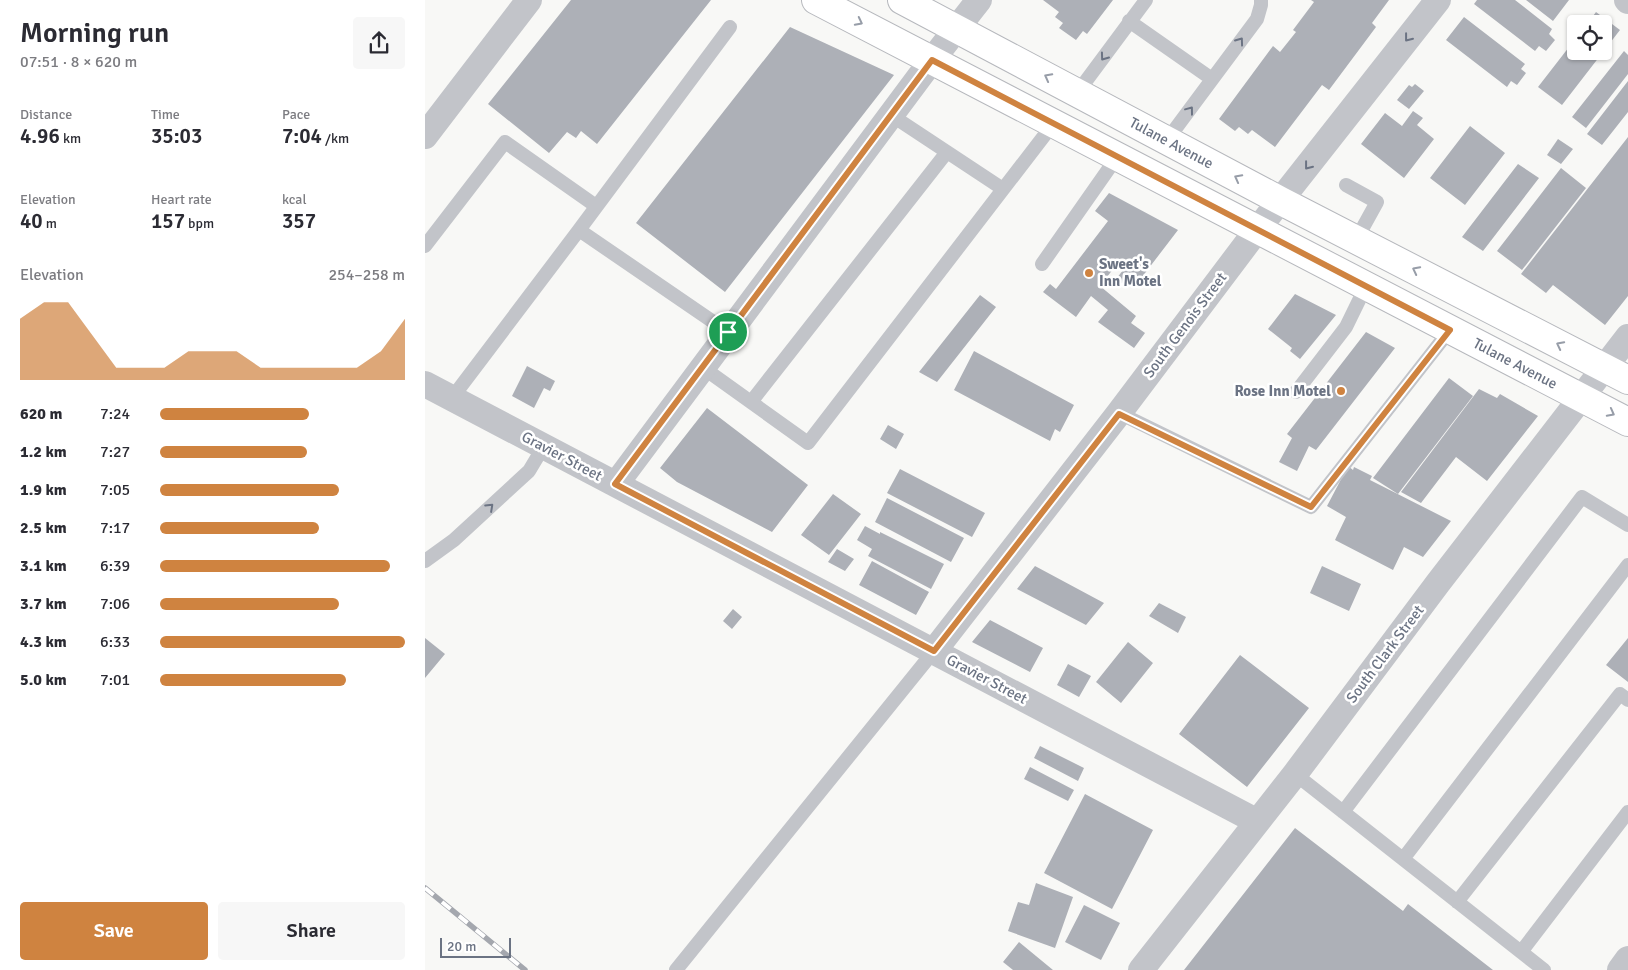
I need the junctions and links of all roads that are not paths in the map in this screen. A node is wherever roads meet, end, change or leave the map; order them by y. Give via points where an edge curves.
1 (529, 0) edge
2 (816, 0) edge
3 (902, 0) edge
4 (930, 0) edge
5 (979, 0) edge
6 (1146, 0) edge
7 (1261, 0) edge
8 (1438, 0) edge
9 (1129, 21) junction
10 (731, 26) dead end
11 (956, 29) junction
12 (932, 60) junction
13 (1212, 80) junction
14 (1077, 93) junction
15 (891, 115) junction
16 (1054, 123) junction
17 (425, 136) edge
18 (1167, 140) junction
19 (947, 152) junction
20 (1117, 156) junction
21 (1346, 185) dead end
22 (1003, 189) junction
23 (1281, 201) junction
24 (596, 206) junction
25 (579, 230) junction
26 (1257, 230) junction
27 (1356, 240) junction
28 (425, 246) edge
29 (1042, 264) dead end
30 (1365, 286) junction
31 (1450, 330) junction
32 (728, 332) junction
33 (1628, 337) edge
34 (702, 367) junction
35 (1604, 367) junction
36 (1628, 380) edge
37 (425, 384) edge
38 (1296, 392) dead end
39 (1580, 397) junction
40 (452, 398) junction
41 (751, 402) junction
42 (1119, 414) junction
43 (1628, 422) edge
44 (544, 446) junction
45 (615, 484) junction
46 (1628, 525) edge
47 (425, 561) edge
48 (1628, 565) edge
49 (934, 651) junction
50 (1628, 700) edge
51 (1295, 774) junction
52 (1343, 812) junction
53 (1628, 812) edge
54 (1256, 821) junction
55 (1403, 859) junction
56 (1457, 902) junction
57 (1521, 952) junction
58 (1628, 959) edge
59 (676, 970) edge
60 (1141, 970) edge
61 (1544, 970) edge
62 (1620, 970) edge

1 - 17 street
2 -> 12 main road, Tulane Avenue
3 - 11 main road, Tulane Avenue
4 - 11 street
5 - 11 street
6 - 9 lane
13 -> 7 lane via 1257,19
8 -> 23 street, South Genois Street
9 - 13 lane
9 -> 14 lane
10 - 24 lane
11 - 12 street
14 -> 11 main road, Tulane Avenue
12 - 15 street
12 - 16 main road, Tulane Avenue
18 -> 13 lane
14 - 18 main road, Tulane Avenue
15 - 19 lane
15 - 32 street
16 - 20 main road, Tulane Avenue
16 - 22 lane
23 -> 18 main road, Tulane Avenue
19 - 22 lane
19 - 41 lane
20 - 26 main road, Tulane Avenue
20 - 29 lane
21 - 27 lane via 1377,202
22 - 41 lane via 808,443
23 - 26 street, South Genois Street
23 - 27 main road, Tulane Avenue
24 - 25 lane
24 - 28 lane via 505,142
25 - 32 lane
25 - 40 lane
26 - 30 main road, Tulane Avenue
26 - 42 street, South Genois Street
35 -> 27 main road, Tulane Avenue
30 - 31 main road, Tulane Avenue
30 - 38 lane via 1346,327
31 - 39 main road, Tulane Avenue
31 - 42 lane via 1311,507
32 - 34 street
33 - 35 street, South Clark Street
34 - 41 lane
34 - 45 street
35 - 36 main road, Tulane Avenue
35 - 39 street, South Clark Street
37 - 40 street, Gravier Street
39 -> 43 main road, Tulane Avenue
39 - 51 street, South Clark Street
40 - 44 street, Gravier Street
42 - 49 street, South Genois Street
44 - 45 street, Gravier Street
47 -> 44 lane via 455,540 529,471
45 - 49 street, Gravier Street
46 - 52 lane via 1582,497
48 - 55 lane
49 - 54 street, Gravier Street
49 - 59 lane
50 - 56 lane via 1619,694
51 - 52 lane
51 - 54 street, South Clark Street
52 - 55 lane
53 - 57 lane
54 - 60 street, South Clark Street
55 - 56 lane
56 - 57 lane
57 - 61 lane
58 - 62 street

